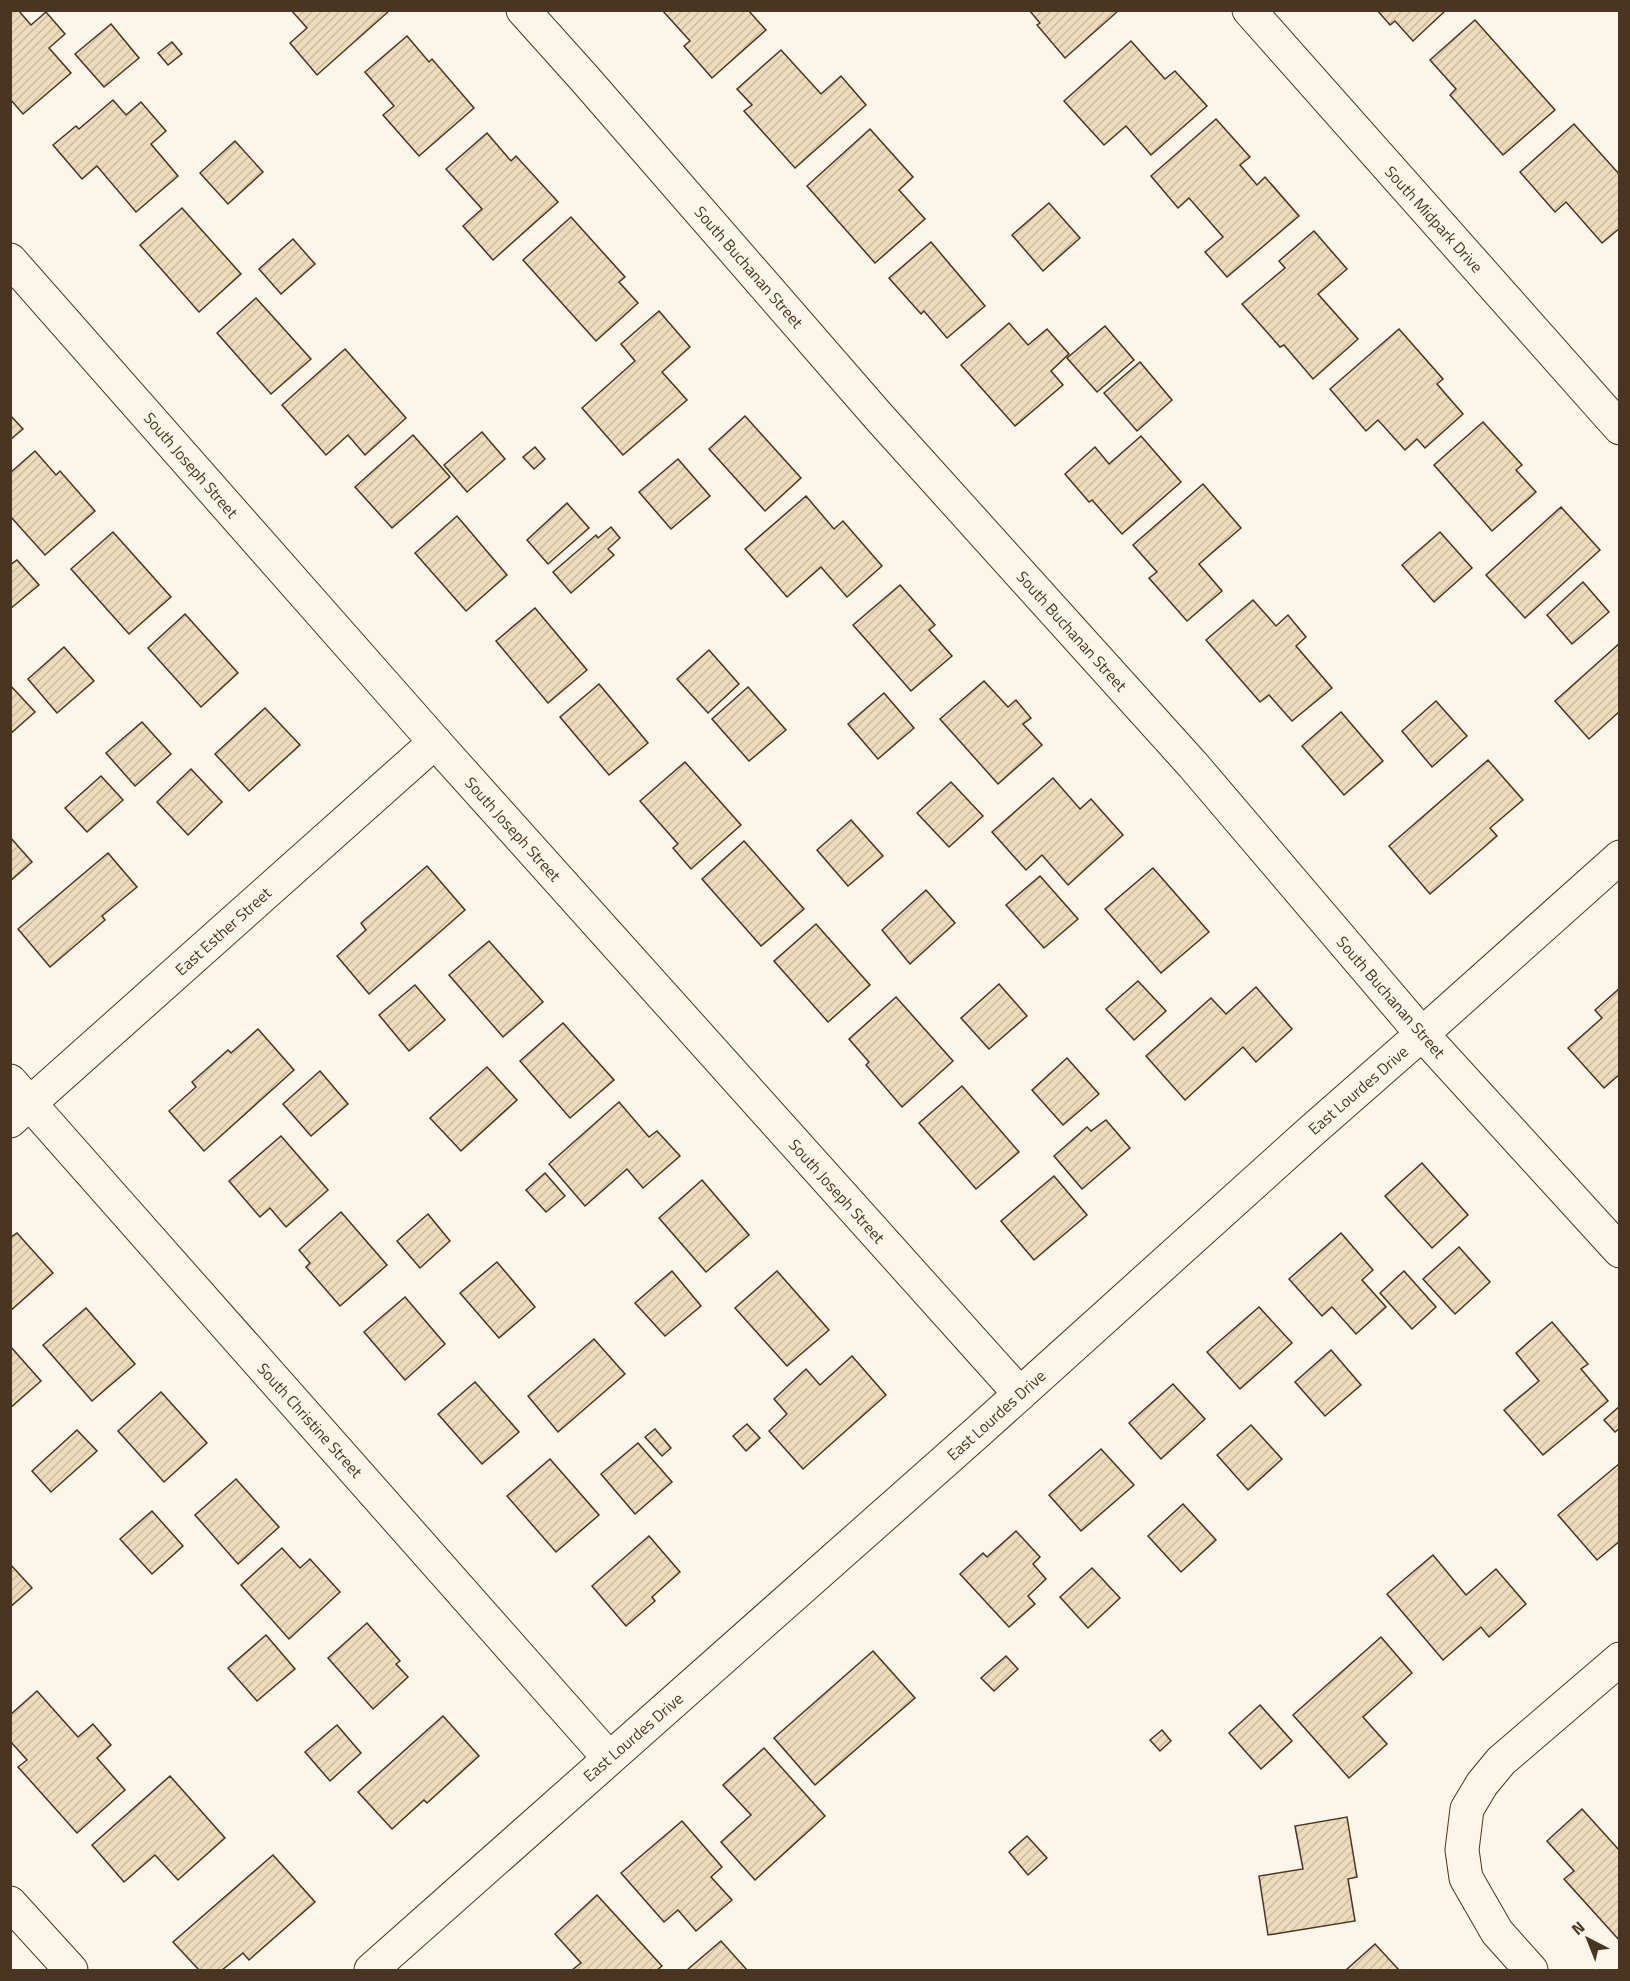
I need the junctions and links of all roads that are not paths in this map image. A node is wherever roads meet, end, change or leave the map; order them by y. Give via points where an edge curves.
1 (523, 10) edge
2 (1249, 10) edge
3 (10, 260) edge
4 (1620, 428) edge
5 (435, 742) junction
6 (1620, 856) edge
7 (1422, 1034) junction
8 (17, 1102) edge
9 (1620, 1251) edge
10 (1020, 1394) junction
11 (1620, 1659) edge
12 (609, 1758) junction
13 (10, 1903) edge
14 (71, 1971) edge
15 (371, 1971) edge
16 (1531, 1971) edge

1 - 7 street, South Buchanan Street via 879,417 1192,765
2 - 4 street, South Midpark Drive
3 - 5 street, South Joseph Street
5 - 8 street, East Esther Street
5 - 10 street, South Joseph Street
6 - 7 street, East Lourdes Drive
7 - 9 street, South Buchanan Street
7 - 10 street, East Lourdes Drive
8 - 12 street, South Christine Street
10 - 12 street, East Lourdes Drive
11 - 16 street via 1501,1761 1467,1809 1462,1850 1467,1878 1497,1932
12 - 15 street, East Lourdes Drive
13 - 14 street

